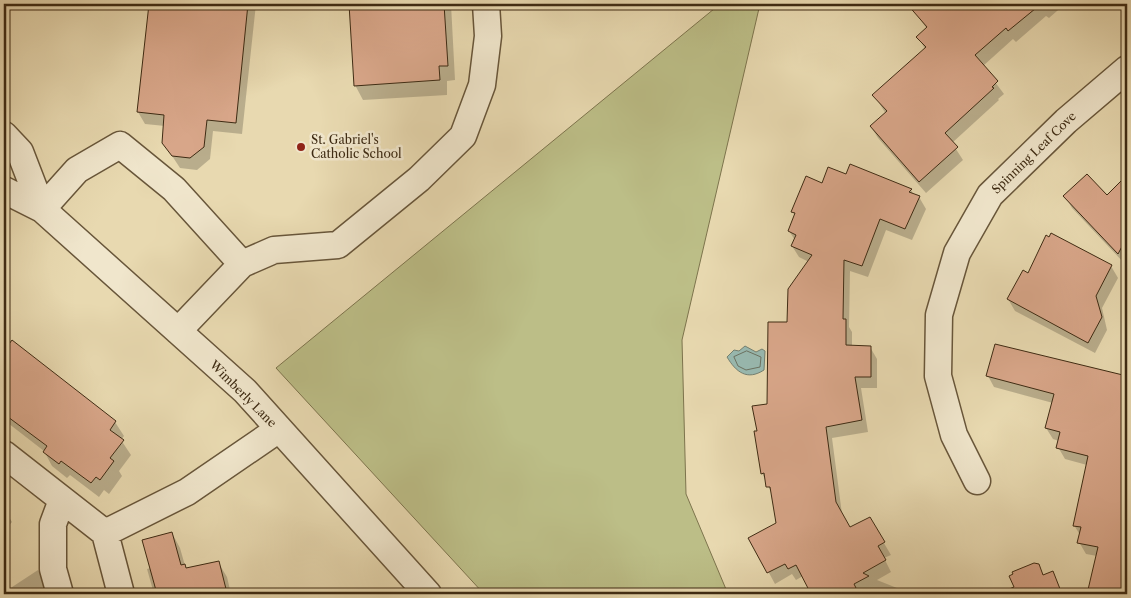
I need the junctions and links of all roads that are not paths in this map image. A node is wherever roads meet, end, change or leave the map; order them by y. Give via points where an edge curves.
1 (486, 4) edge
2 (1127, 68) edge
3 (4, 135) edge
4 (4, 190) edge
5 (42, 209) junction
6 (242, 264) junction
7 (178, 332) junction
8 (279, 429) junction
9 (4, 454) edge
10 (977, 481) dead end
11 (62, 500) junction
12 (105, 533) junction
13 (60, 594) edge
14 (121, 594) edge
15 (428, 594) edge

1 - 6 street via 488,36 482,85 463,136 419,179 338,245 274,250
2 - 10 street, Spinning Leaf Cove via 1066,121 990,195 957,253 939,315 938,376 954,435
3 - 5 street, Wimberly Lane via 20,152
4 - 5 street, Wimberly Lane
5 - 6 street via 78,170 120,145 174,189
5 - 7 street, Wimberly Lane
6 - 7 street
7 - 8 street, Wimberly Lane via 245,391
8 - 12 street via 187,492
8 - 15 street, Wimberly Lane
9 - 11 street
11 - 12 street
11 - 13 street via 53,524 53,569
12 - 14 street

